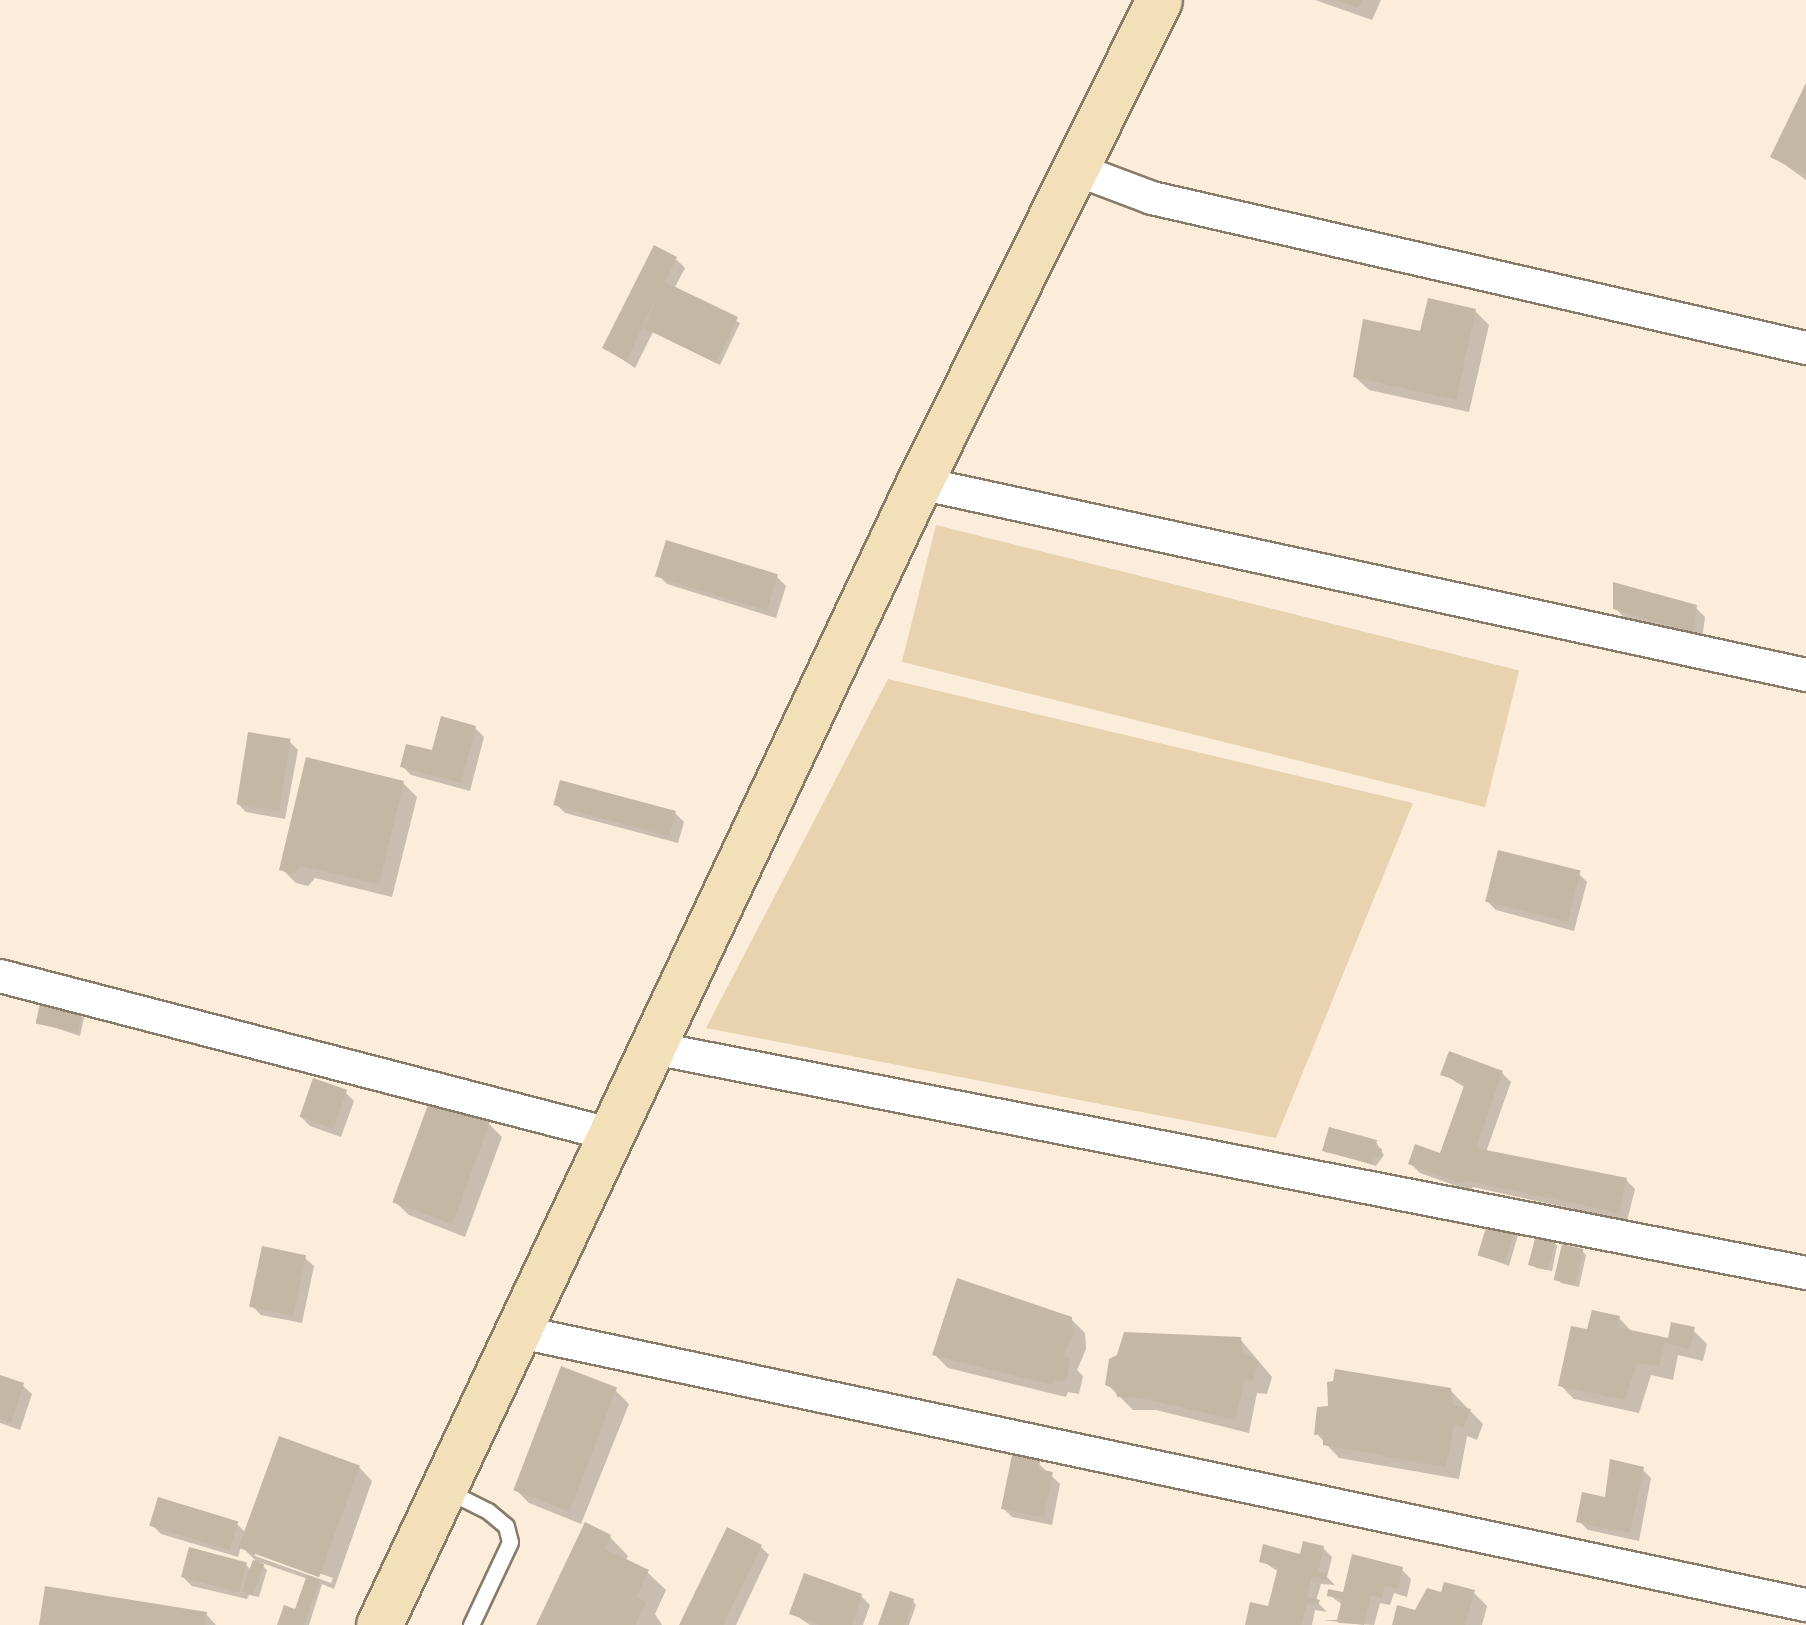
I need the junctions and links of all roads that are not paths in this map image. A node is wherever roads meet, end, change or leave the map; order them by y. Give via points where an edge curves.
1 (1159, 0) edge
2 (1075, 169) junction
3 (1806, 348) edge
4 (919, 483) junction
5 (1806, 675) edge
6 (0, 976) edge
7 (653, 1048) junction
8 (613, 1135) junction
9 (1806, 1274) edge
10 (520, 1332) junction
11 (444, 1490) junction
12 (1806, 1604) edge
13 (379, 1625) edge
14 (471, 1625) edge

1 - 2 main road
2 - 3 street via 1152,198
2 - 4 main road
4 - 5 street
4 - 7 main road
6 - 8 street
7 - 8 main road
7 - 9 street
8 - 10 main road
10 - 11 main road
10 - 12 street
11 - 13 main road
11 - 14 lane via 488,1511 506,1526 510,1542

